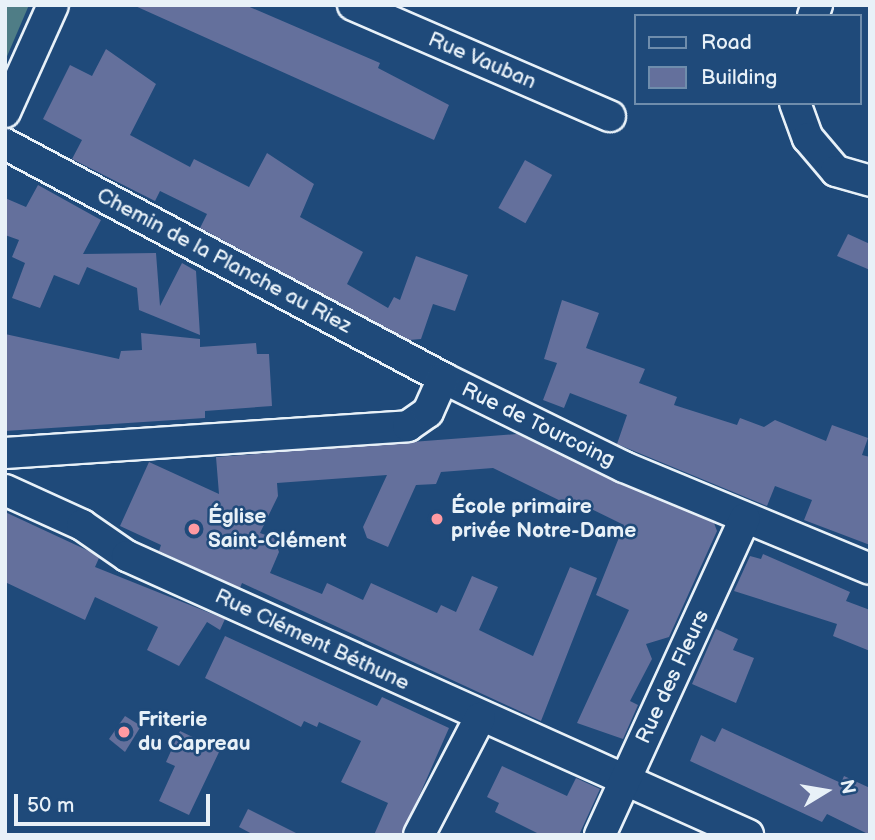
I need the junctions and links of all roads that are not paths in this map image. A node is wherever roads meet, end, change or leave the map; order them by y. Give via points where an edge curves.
1 (53, 5) edge
2 (353, 5) edge
3 (796, 105) edge
4 (5, 112) edge
5 (610, 116) dead end
6 (5, 144) edge
7 (870, 181) edge
8 (443, 378) junction
9 (5, 453) edge
10 (5, 490) edge
11 (745, 519) junction
12 (870, 569) edge
13 (480, 718) junction
14 (625, 781) junction
15 (419, 835) edge
16 (600, 835) edge
17 (748, 835) edge

1 - 4 street
2 - 5 street, Rue Vauban
3 - 7 street via 808,138 836,171
6 - 8 street, Chemin de la Planche au Riez
8 - 9 street, Rue de Tourcoing via 428,412 408,426
8 - 11 street, Rue de Tourcoing
10 - 13 street, Rue Clément Béthune via 82,525 127,556
11 - 12 street, Rue de Tourcoing
11 - 14 street, Rue des Fleurs
13 - 14 street, Rue Clément Béthune
13 - 15 street
14 - 16 street, Rue des Fleurs
14 - 17 street, Rue Clément Béthune

